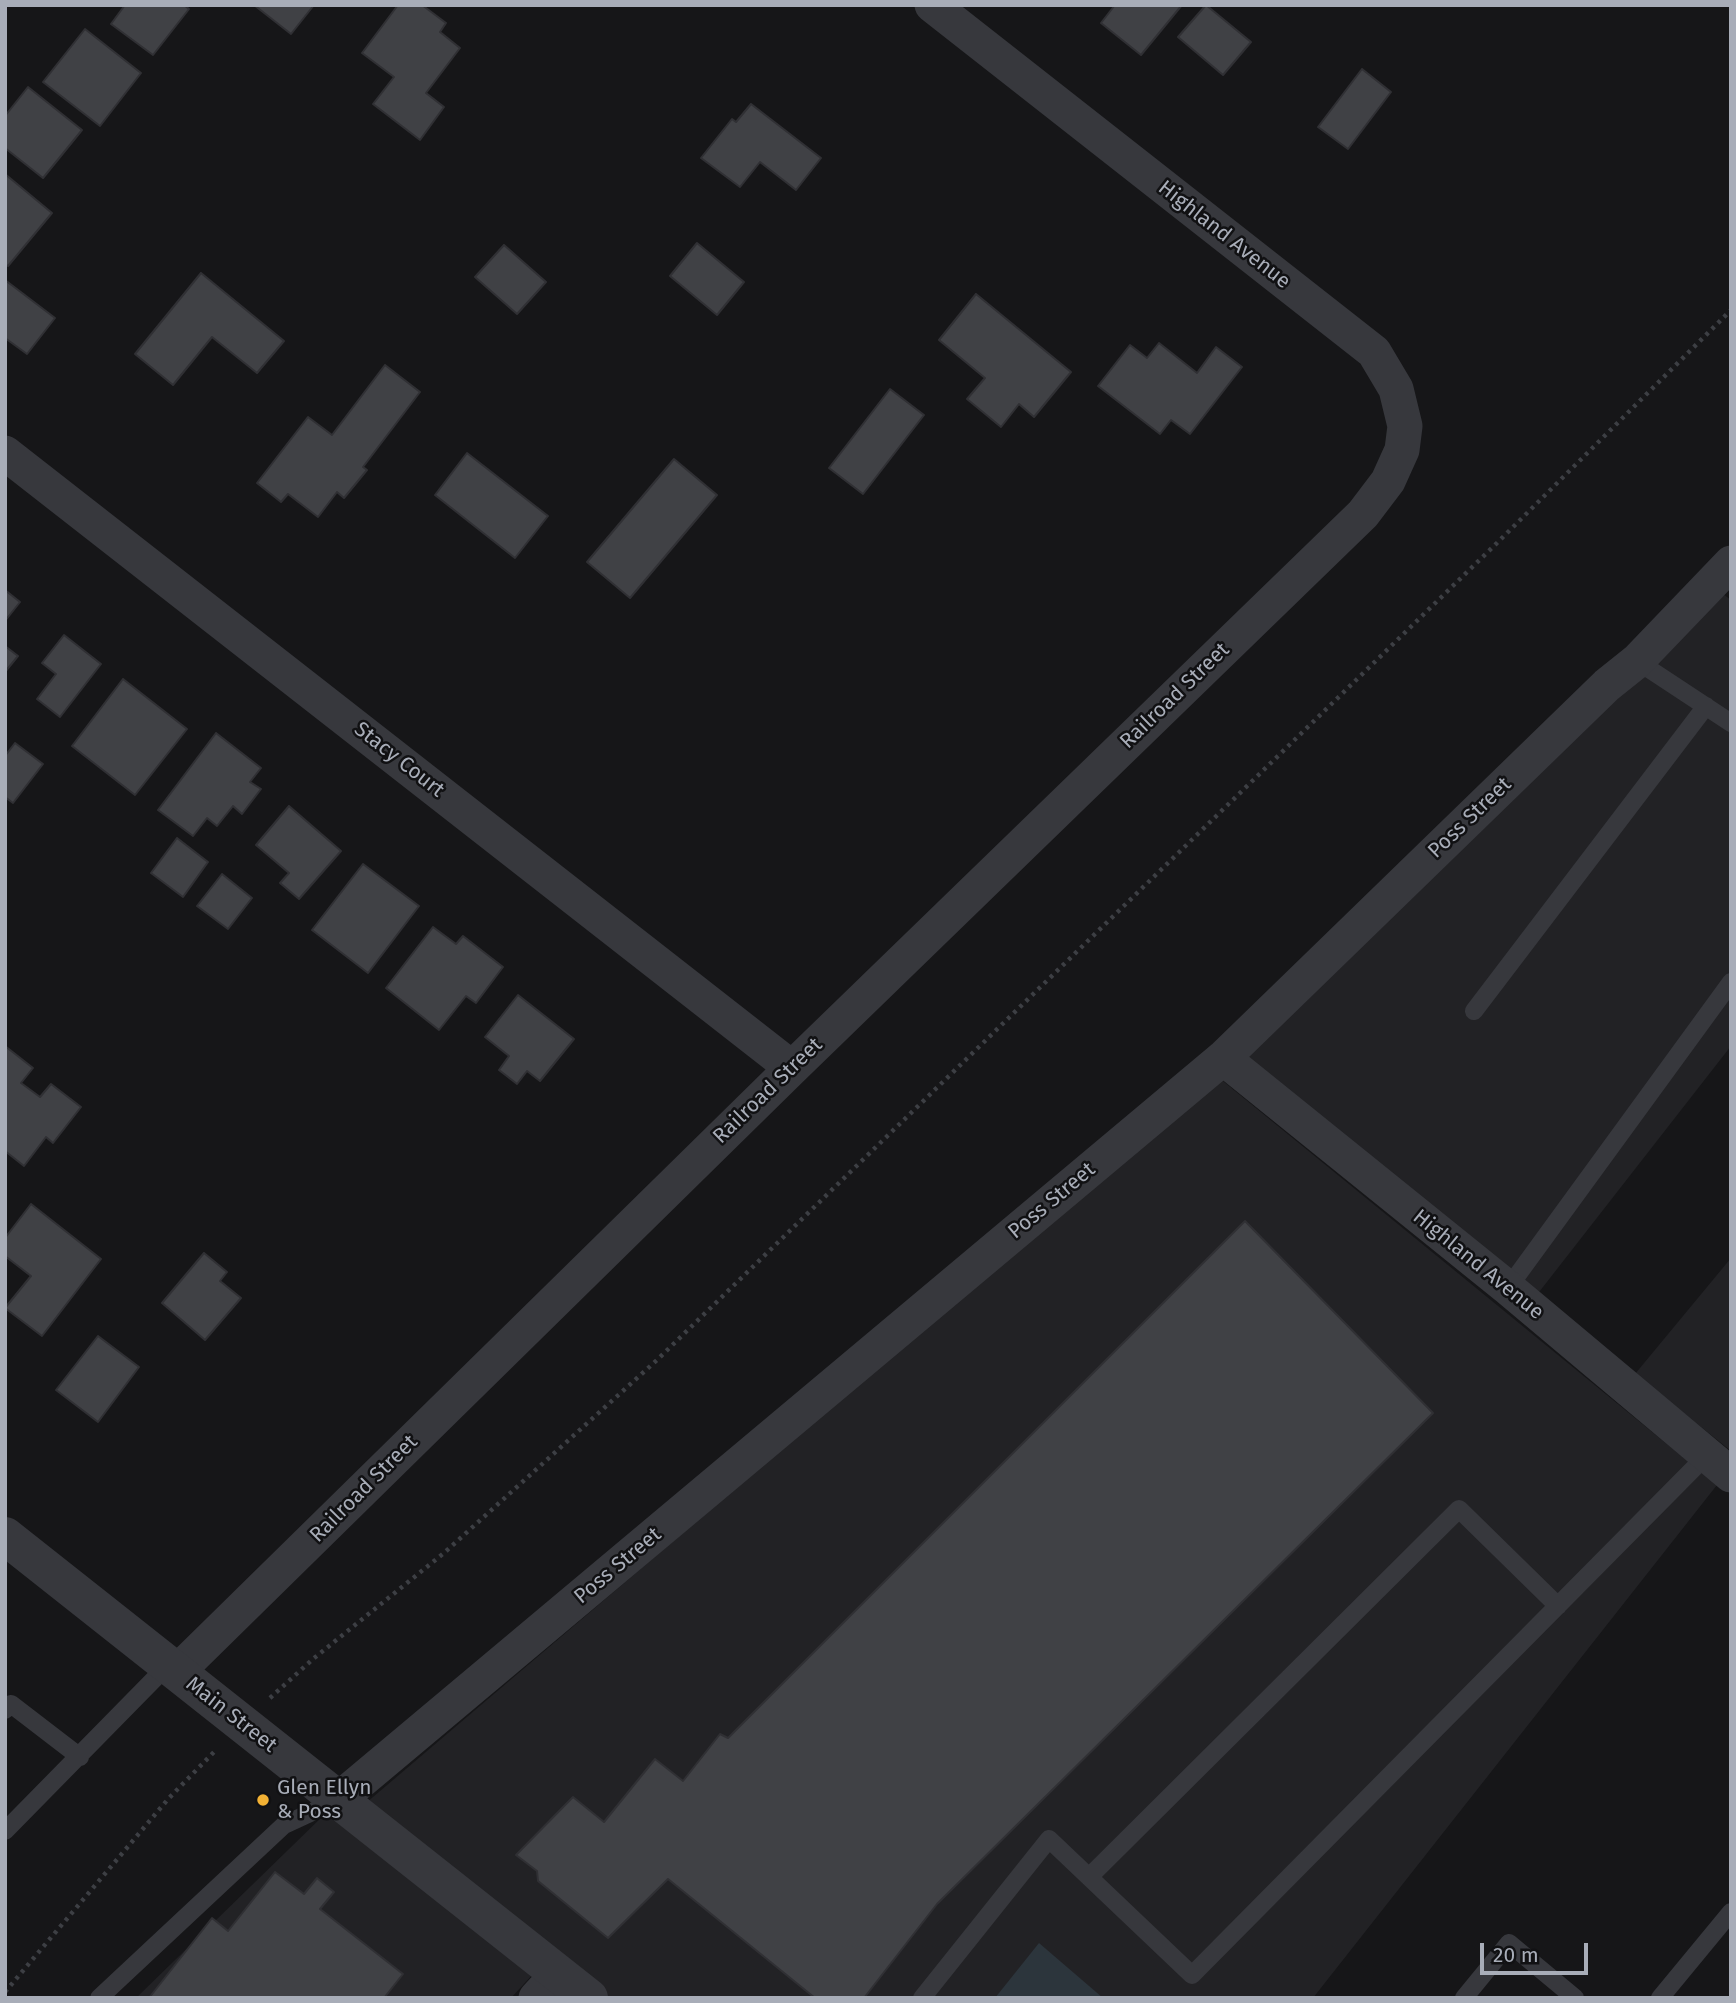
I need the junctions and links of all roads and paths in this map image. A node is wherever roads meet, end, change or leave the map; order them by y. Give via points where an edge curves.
1 (932, 5) edge
2 (1731, 310) edge
3 (5, 453) edge
4 (1363, 514) joint
5 (1731, 563) edge
6 (1637, 661) junction
7 (1706, 706) junction
8 (1731, 723) edge
9 (1731, 982) edge
10 (1474, 1011) dead end
11 (1223, 1058) junction
12 (792, 1068) junction
13 (1508, 1288) junction
14 (1719, 1465) edge
15 (5, 1536) edge
16 (1558, 1606) junction
17 (173, 1669) junction
18 (274, 1694) dead end
19 (8, 1707) edge
20 (214, 1751) dead end
21 (80, 1757) junction
22 (338, 1800) junction
23 (5, 1831) edge
24 (1089, 1877) junction
25 (1731, 1912) edge
26 (547, 1986) edge
27 (5, 1992) edge
28 (99, 1998) edge
29 (589, 1998) edge
30 (922, 1998) edge
31 (1464, 1998) edge
32 (1575, 1998) edge
33 (1660, 1998) edge

1 - 4 street, Highland Avenue via 1374,352 1396,389 1405,426 1402,450 1388,481
2 - 18 path via 657,1360 444,1553
3 - 12 street, Stacy Court
4 - 12 street, Railroad Street
5 - 6 street, Poss Street
6 - 7 lane
6 - 11 street, Poss Street
7 - 8 lane
7 - 10 lane
9 - 13 lane
11 - 13 street, Highland Avenue
11 - 22 street, Poss Street
12 - 17 street, Railroad Street
13 - 14 street, Highland Avenue
14 - 16 lane
15 - 17 street, Main Street
16 - 24 lane via 1459,1508
16 - 24 lane via 1192,1975
17 - 21 lane
17 - 22 street, Main Street
19 - 21 lane
20 - 27 path
21 - 23 lane
22 - 26 street, Main Street
22 - 28 lane via 284,1825
24 - 30 lane via 1049,1839
25 - 33 lane
26 - 29 street, Main Street
31 - 32 lane via 1509,1943

